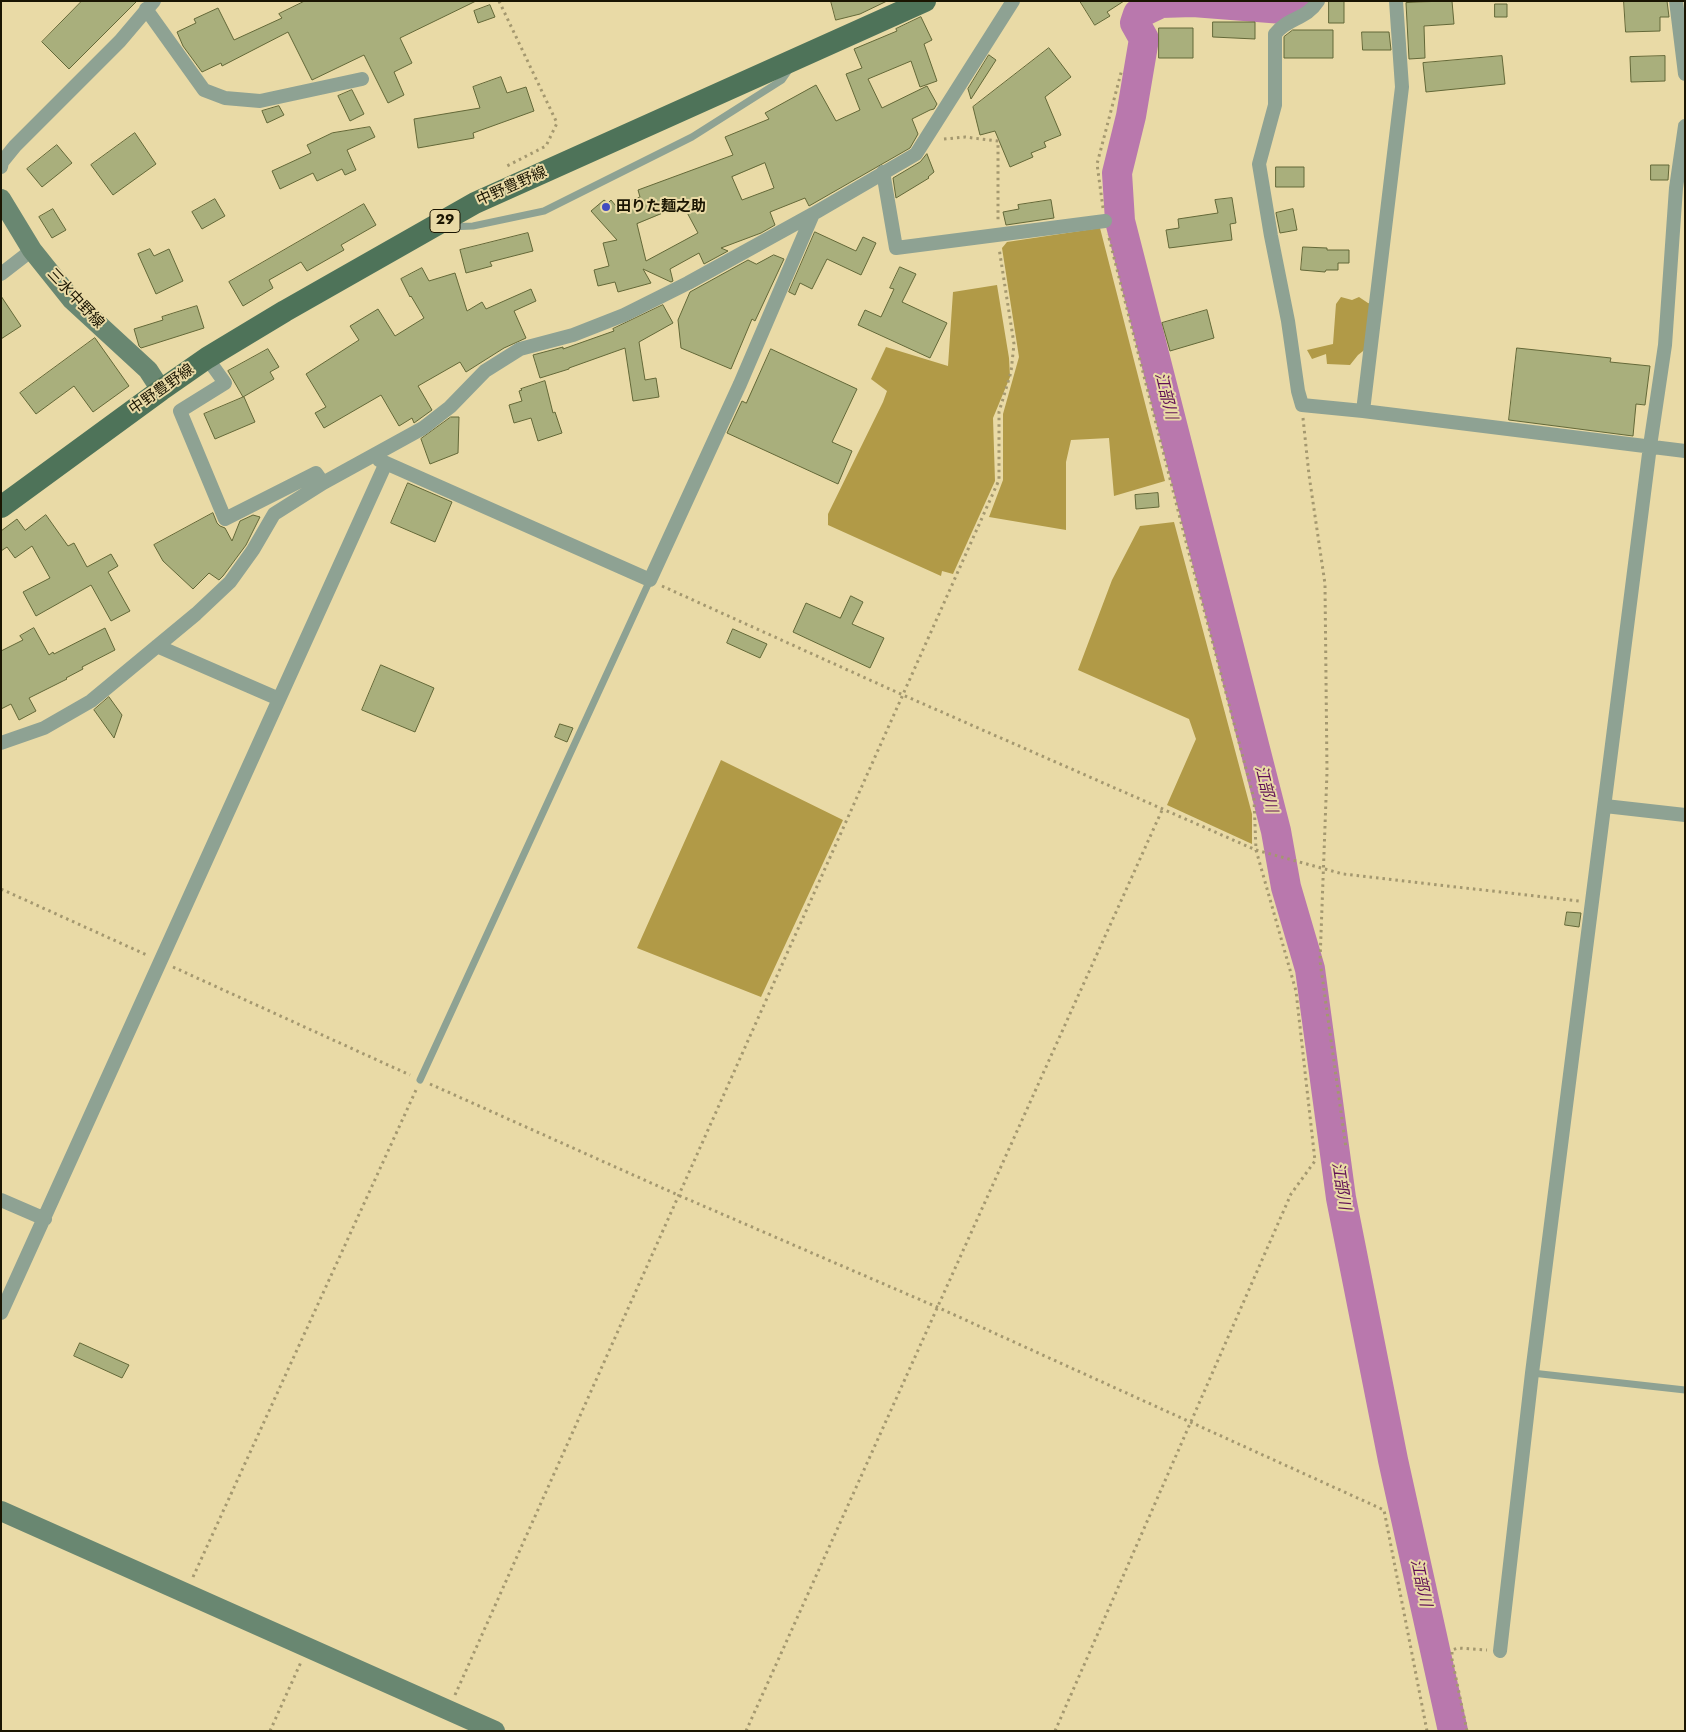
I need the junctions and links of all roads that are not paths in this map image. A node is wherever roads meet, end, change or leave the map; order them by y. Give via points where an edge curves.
1 (926, 1) edge
2 (1013, 1) edge
3 (1318, 1) edge
4 (1396, 1) edge
5 (1676, 1) edge
6 (150, 5) edge
7 (798, 58) junction
8 (1685, 74) edge
9 (362, 79) dead end
10 (1685, 126) edge
11 (1, 167) edge
12 (883, 172) junction
13 (1, 198) edge
14 (813, 214) junction
15 (1105, 221) road end
16 (432, 228) junction
17 (32, 250) junction
18 (1, 274) edge
19 (207, 358) junction
20 (161, 390) junction
21 (1363, 411) junction
22 (1650, 446) junction
23 (1685, 451) edge
24 (371, 457) junction
25 (386, 463) junction
26 (323, 483) junction
27 (1, 507) edge
28 (650, 580) junction
29 (157, 646) junction
30 (279, 699) junction
31 (1, 743) edge
32 (1605, 806) junction
33 (1685, 815) edge
34 (420, 1080) road end
35 (1, 1200) edge
36 (44, 1220) junction
37 (1, 1313) edge
38 (1532, 1373) junction
39 (1685, 1390) edge
40 (1, 1511) edge
41 (1500, 1651) road end
42 (495, 1731) edge

1 - 7 main road, 中野豊野線 / 29
2 - 12 street via 916,154
3 - 21 street via 1307,14 1282,25 1275,34 1275,105 1260,164 1302,405
4 - 21 street via 1402,87
5 - 8 street
6 - 9 street via 204,90 225,98 260,101
6 - 11 street via 120,41 15,146
7 - 16 main road, 中野豊野線 / 29 via 475,204
7 - 16 lane via 782,80 692,137 544,211 474,226
10 - 22 street via 1676,188 1665,345
12 - 14 street
12 - 15 street via 896,248
13 - 17 street, 三水中野線
14 - 24 street via 624,315 574,335 520,349 485,371 450,407 423,428
14 - 28 street
16 - 19 main road, 中野豊野線 / 29
17 - 18 street
17 - 20 street, 三水中野線 via 72,300 148,370
19 - 20 main road, 中野豊野線 / 29
19 - 26 street via 225,383 180,411 225,519 316,472
20 - 27 main road, 中野豊野線 / 29
21 - 22 street
22 - 23 street
22 - 32 street
24 - 25 street
24 - 26 street
25 - 28 street
25 - 30 street
26 - 29 street via 274,514 230,582
28 - 34 lane
29 - 30 street
29 - 31 street via 91,701 44,728
30 - 36 street
32 - 33 street
32 - 38 street
35 - 36 street
36 - 37 street
38 - 39 lane
38 - 41 street
40 - 42 street

